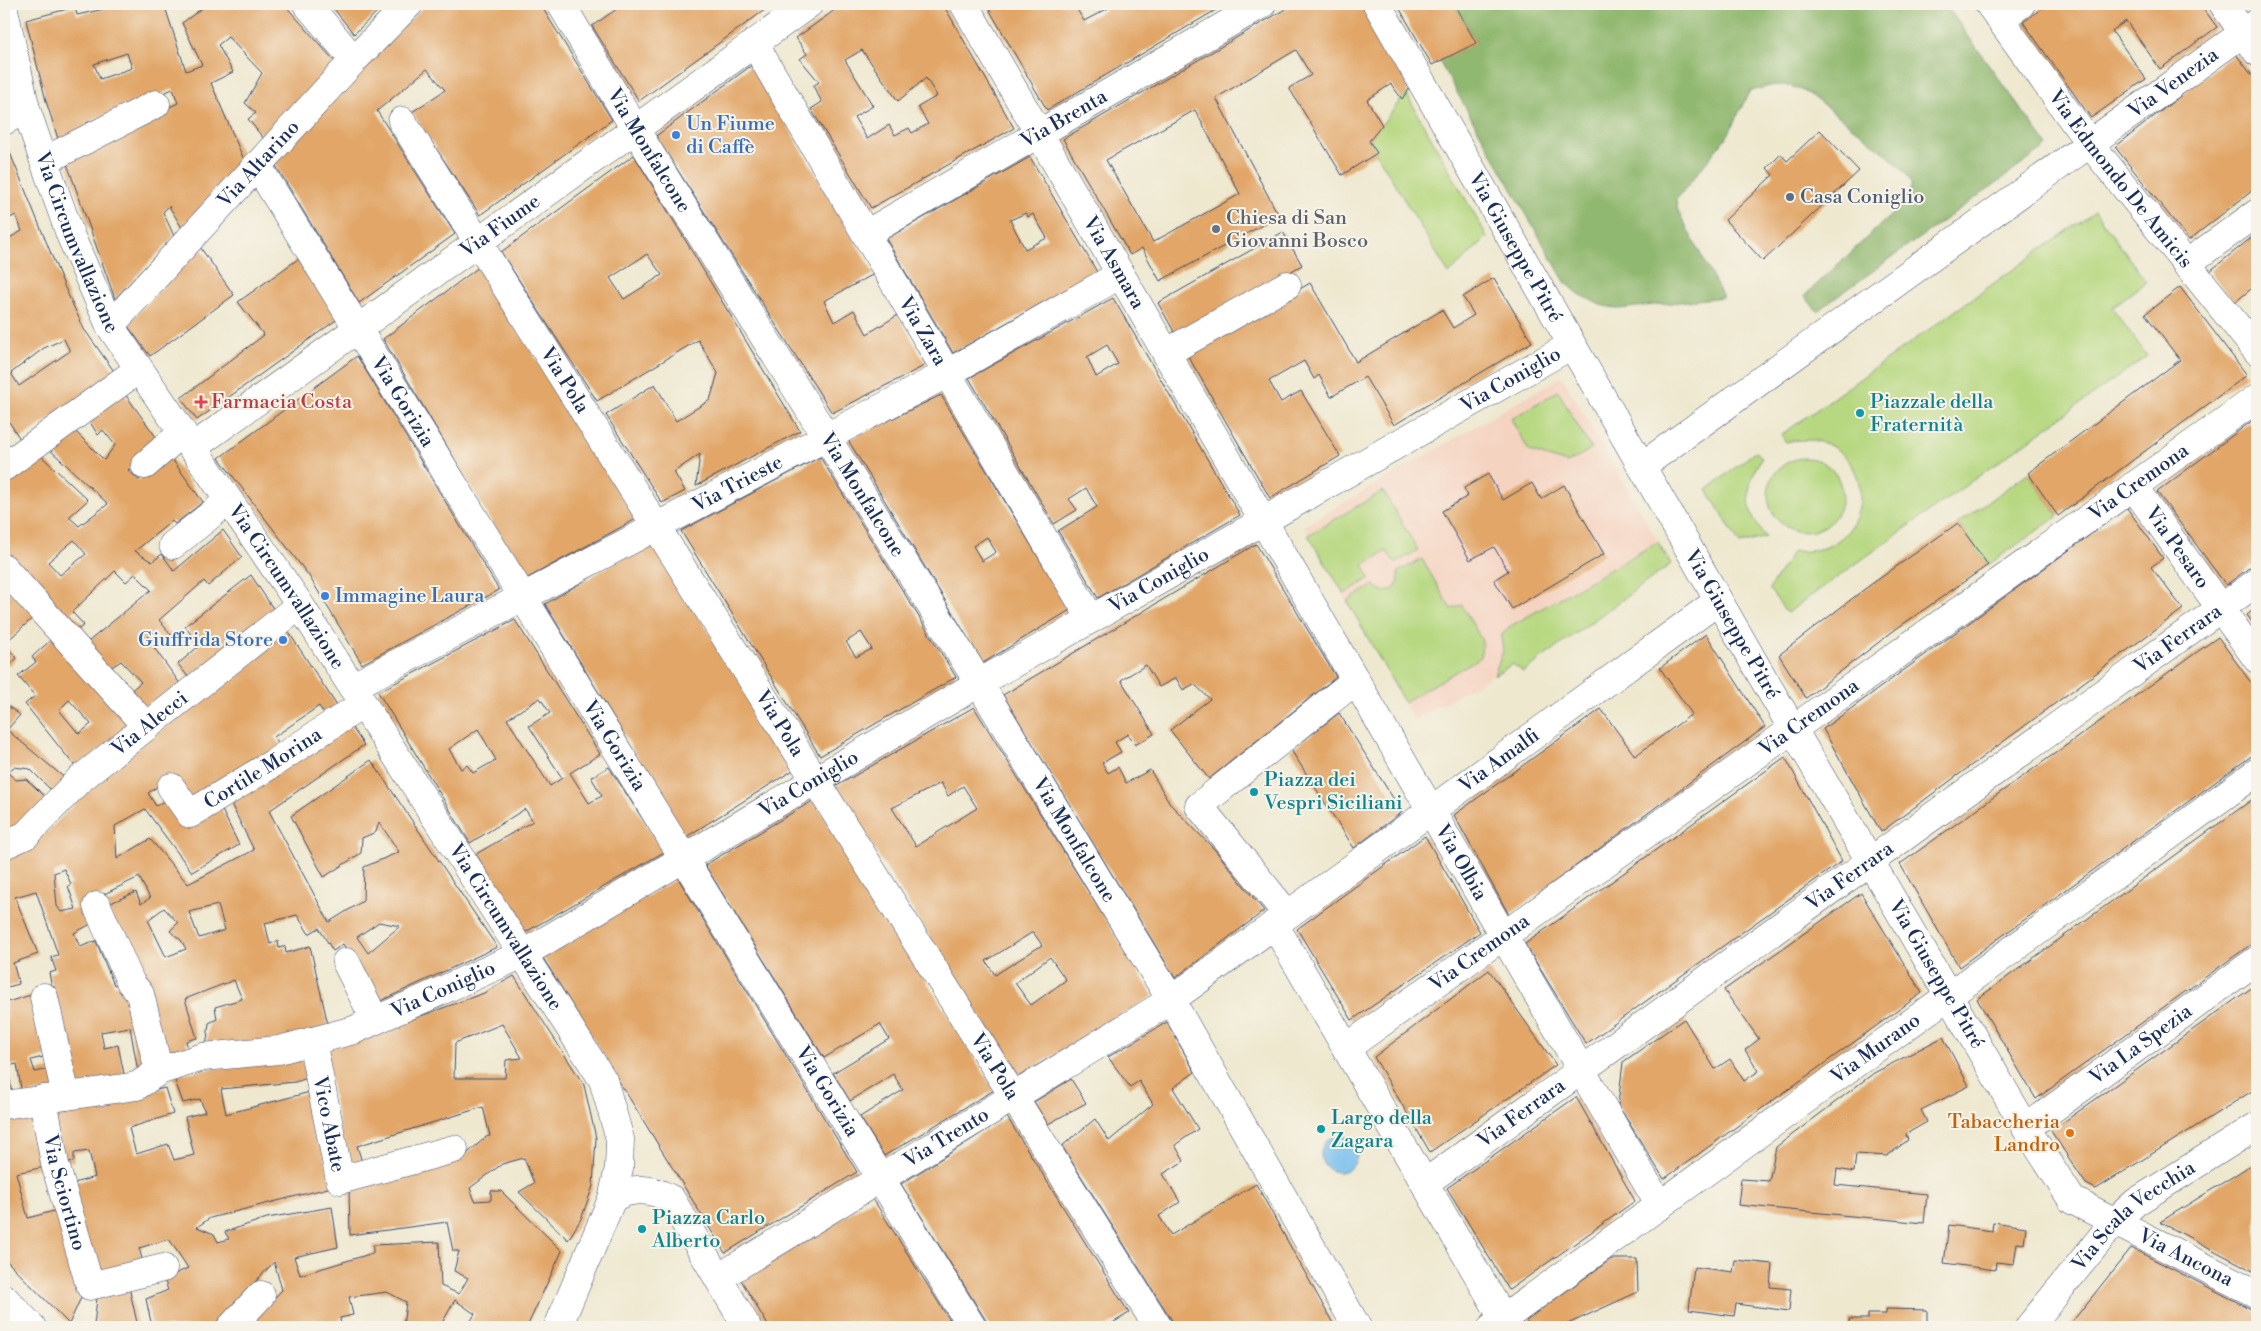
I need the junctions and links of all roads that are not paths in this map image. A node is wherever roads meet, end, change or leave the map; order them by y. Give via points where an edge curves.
1 (307, 4) edge
2 (410, 4) edge
3 (561, 4) edge
4 (809, 4) edge
5 (964, 4) edge
6 (1262, 4) edge
7 (1377, 4) edge
8 (2223, 4) edge
9 (2003, 9) edge
10 (4, 10) edge
11 (2253, 36) edge
12 (754, 43) junction
13 (8, 54) edge
14 (354, 60) junction
15 (156, 104) dead end
16 (15, 115) edge
17 (402, 121) dead end
18 (635, 129) junction
19 (1039, 133) junction
20 (2090, 144) junction
21 (44, 162) junction
22 (257, 165) junction
23 (2257, 212) edge
24 (866, 234) junction
25 (479, 241) junction
26 (2186, 264) junction
27 (1120, 274) junction
28 (1287, 285) dead end
29 (110, 326) junction
30 (359, 328) junction
31 (1570, 346) junction
32 (2257, 351) edge
33 (1166, 353) junction
34 (139, 369) junction
35 (948, 373) junction
36 (2257, 398) edge
37 (827, 437) junction
38 (187, 441) junction
39 (145, 465) dead end
40 (1642, 466) junction
41 (4, 467) edge
42 (2133, 486) junction
43 (228, 501) junction
44 (1263, 521) junction
45 (657, 526) junction
46 (173, 545) dead end
47 (4, 568) edge
48 (2257, 582) edge
49 (522, 598) junction
50 (1718, 601) junction
51 (300, 605) junction
52 (2221, 608) junction
53 (1091, 619) junction
54 (2257, 659) edge
55 (1356, 680) junction
56 (979, 683) junction
57 (357, 695) junction
58 (146, 726) junction
59 (1793, 729) junction
60 (2257, 772) edge
61 (815, 780) junction
62 (171, 787) dead end
63 (1431, 810) junction
64 (4, 846) edge
65 (683, 858) junction
66 (1870, 862) junction
67 (97, 906) dead end
68 (1280, 919) junction
69 (1504, 936) junction
70 (523, 954) junction
71 (2257, 960) edge
72 (346, 962) dead end
73 (1950, 995) junction
74 (44, 997) dead end
75 (1164, 998) junction
76 (374, 1020) junction
77 (312, 1041) junction
78 (1354, 1043) junction
79 (1582, 1070) junction
80 (159, 1071) junction
81 (1013, 1097) junction
82 (54, 1098) junction
83 (4, 1105) edge
84 (2257, 1126) edge
85 (2026, 1128) junction
86 (454, 1149) dead end
87 (1433, 1177) junction
88 (879, 1179) junction
89 (612, 1199) junction
90 (1660, 1206) junction
91 (2114, 1222) junction
92 (162, 1268) dead end
93 (726, 1273) junction
94 (2257, 1294) edge
95 (261, 1295) dead end
96 (4, 1298) edge
97 (1506, 1320) edge
98 (32, 1327) edge
99 (231, 1327) edge
100 (558, 1327) edge
101 (747, 1327) edge
102 (972, 1327) edge
103 (1158, 1327) edge
104 (1357, 1327) edge
105 (2029, 1327) edge

1 - 14 street
2 - 14 street, Via Altarino
3 - 18 street, Via Monfalcone
4 - 12 street, Via Fiume
5 - 19 street, Via Asmara
6 - 19 street, Via Brenta
7 - 31 street, Via Giuseppe Pitré
8 - 11 street
9 - 20 street, Via Edmondo De Amicis
10 - 13 street, Via Circumvallazione
11 - 20 street, Via Venezia
12 - 18 street, Via Fiume
12 - 24 street, Via Zara
13 - 16 street, Via Circumvallazione
14 - 22 street, Via Altarino
15 - 21 street
16 - 21 street, Via Circumvallazione
17 - 25 street, Via Pola
18 - 25 street, Via Fiume
18 - 37 street, Via Monfalcone
19 - 24 street, Via Brenta
19 - 27 street, Via Asmara
20 - 26 street, Via Edmondo De Amicis
20 - 40 street, Via Venezia
21 - 29 street, Via Circumvallazione via 71,237
22 - 29 street, Via Altarino
22 - 30 street, Via Gorizia
23 - 26 street
24 - 35 street, Via Zara
25 - 30 street, Via Fiume
25 - 45 street, Via Pola
26 - 32 street, Via Edmondo De Amicis
27 - 33 street, Via Asmara
27 - 35 street, Via Trieste
28 - 33 street
29 - 34 street, Via Circumvallazione
30 - 38 street, Via Fiume
30 - 49 street, Via Gorizia
31 - 40 street, Via Giuseppe Pitré
31 - 44 street, Via Coniglio
33 - 44 street, Via Asmara
34 - 38 street, Via Circumvallazione
34 - 41 street
35 - 37 street, Via Trieste
35 - 53 street, Via Zara
36 - 42 street, Via Cremona
37 - 45 street, Via Trieste
37 - 56 street, Via Monfalcone
38 - 39 street, Via Fiume
38 - 43 street, Via Circumvallazione
40 - 50 street, Via Giuseppe Pitré
42 - 52 street, Via Pesaro
42 - 59 street, Via Cremona
43 - 46 street
43 - 51 street, Via Circumvallazione
44 - 53 street, Via Coniglio
44 - 55 street, Via Olbia
45 - 49 street, Via Trieste
45 - 61 street, Via Pola
47 - 58 street
48 - 52 street, Via Ferrara
49 - 57 street, Via Trieste
49 - 65 street, Via Gorizia
50 - 59 street, Via Giuseppe Pitré
50 - 63 street, Via Amalfi
51 - 57 street, Via Circumvallazione
51 - 58 street, Via Alecci
52 - 54 street, Via Pesaro
52 - 66 street, Via Ferrara
53 - 56 street, Via Coniglio
55 - 63 street, Via Olbia
55 - 68 street via 1199,806
56 - 61 street, Via Coniglio
56 - 75 street, Via Monfalcone
57 - 62 street, Cortile Morina via 272,764 190,814
57 - 70 street, Via Circumvallazione
58 - 64 street, Via Alecci via 78,780 26,835
59 - 66 street, Via Giuseppe Pitré
59 - 69 street, Via Cremona
60 - 73 street, Via Murano
61 - 65 street, Via Coniglio
61 - 81 street, Via Pola
63 - 68 street, Via Amalfi
63 - 69 street, Via Olbia
65 - 70 street, Via Coniglio
65 - 88 street, Via Gorizia
66 - 73 street, Via Giuseppe Pitré
66 - 79 street, Via Ferrara
67 - 80 street via 131,983 140,994
68 - 75 street, Via Amalfi
68 - 78 street
69 - 78 street, Via Cremona
69 - 79 street, Via Olbia
70 - 76 street, Via Coniglio
70 - 89 street, Via Circumvallazione via 603,1080 620,1139 619,1168
71 - 85 street, Via La Spezia
72 - 76 street
73 - 85 street, Via Giuseppe Pitré
73 - 90 street, Via Murano
74 - 82 street, Via Sciortino
75 - 81 street, Via Trento
75 - 104 street, Via Monfalcone
76 - 77 street, Via Coniglio via 354,1030
77 - 80 street, Via Coniglio via 279,1050 203,1056
77 - 86 street, Vico Abate via 340,1180
78 - 87 street
79 - 87 street, Via Ferrara
79 - 90 street, Via Olbia
80 - 82 street, Via Coniglio via 137,1086
81 - 88 street, Via Trento
81 - 103 street, Via Pola
82 - 83 street, Via Coniglio
82 - 92 street, Via Sciortino via 55,1164 90,1286
84 - 91 street, Via Scala Vecchia via 2136,1202
85 - 91 street, Via Giuseppe Pitré via 2072,1200
87 - 97 street
88 - 93 street, Via Trento
88 - 102 street, Via Gorizia
89 - 93 street via 620,1193 636,1190 656,1191 671,1199
89 - 100 street, Via Circumvallazione
90 - 97 street, Via Murano
91 - 94 street, Via Ancona
91 - 105 street, Via Scala Vecchia
93 - 101 street
95 - 99 street
96 - 98 street

